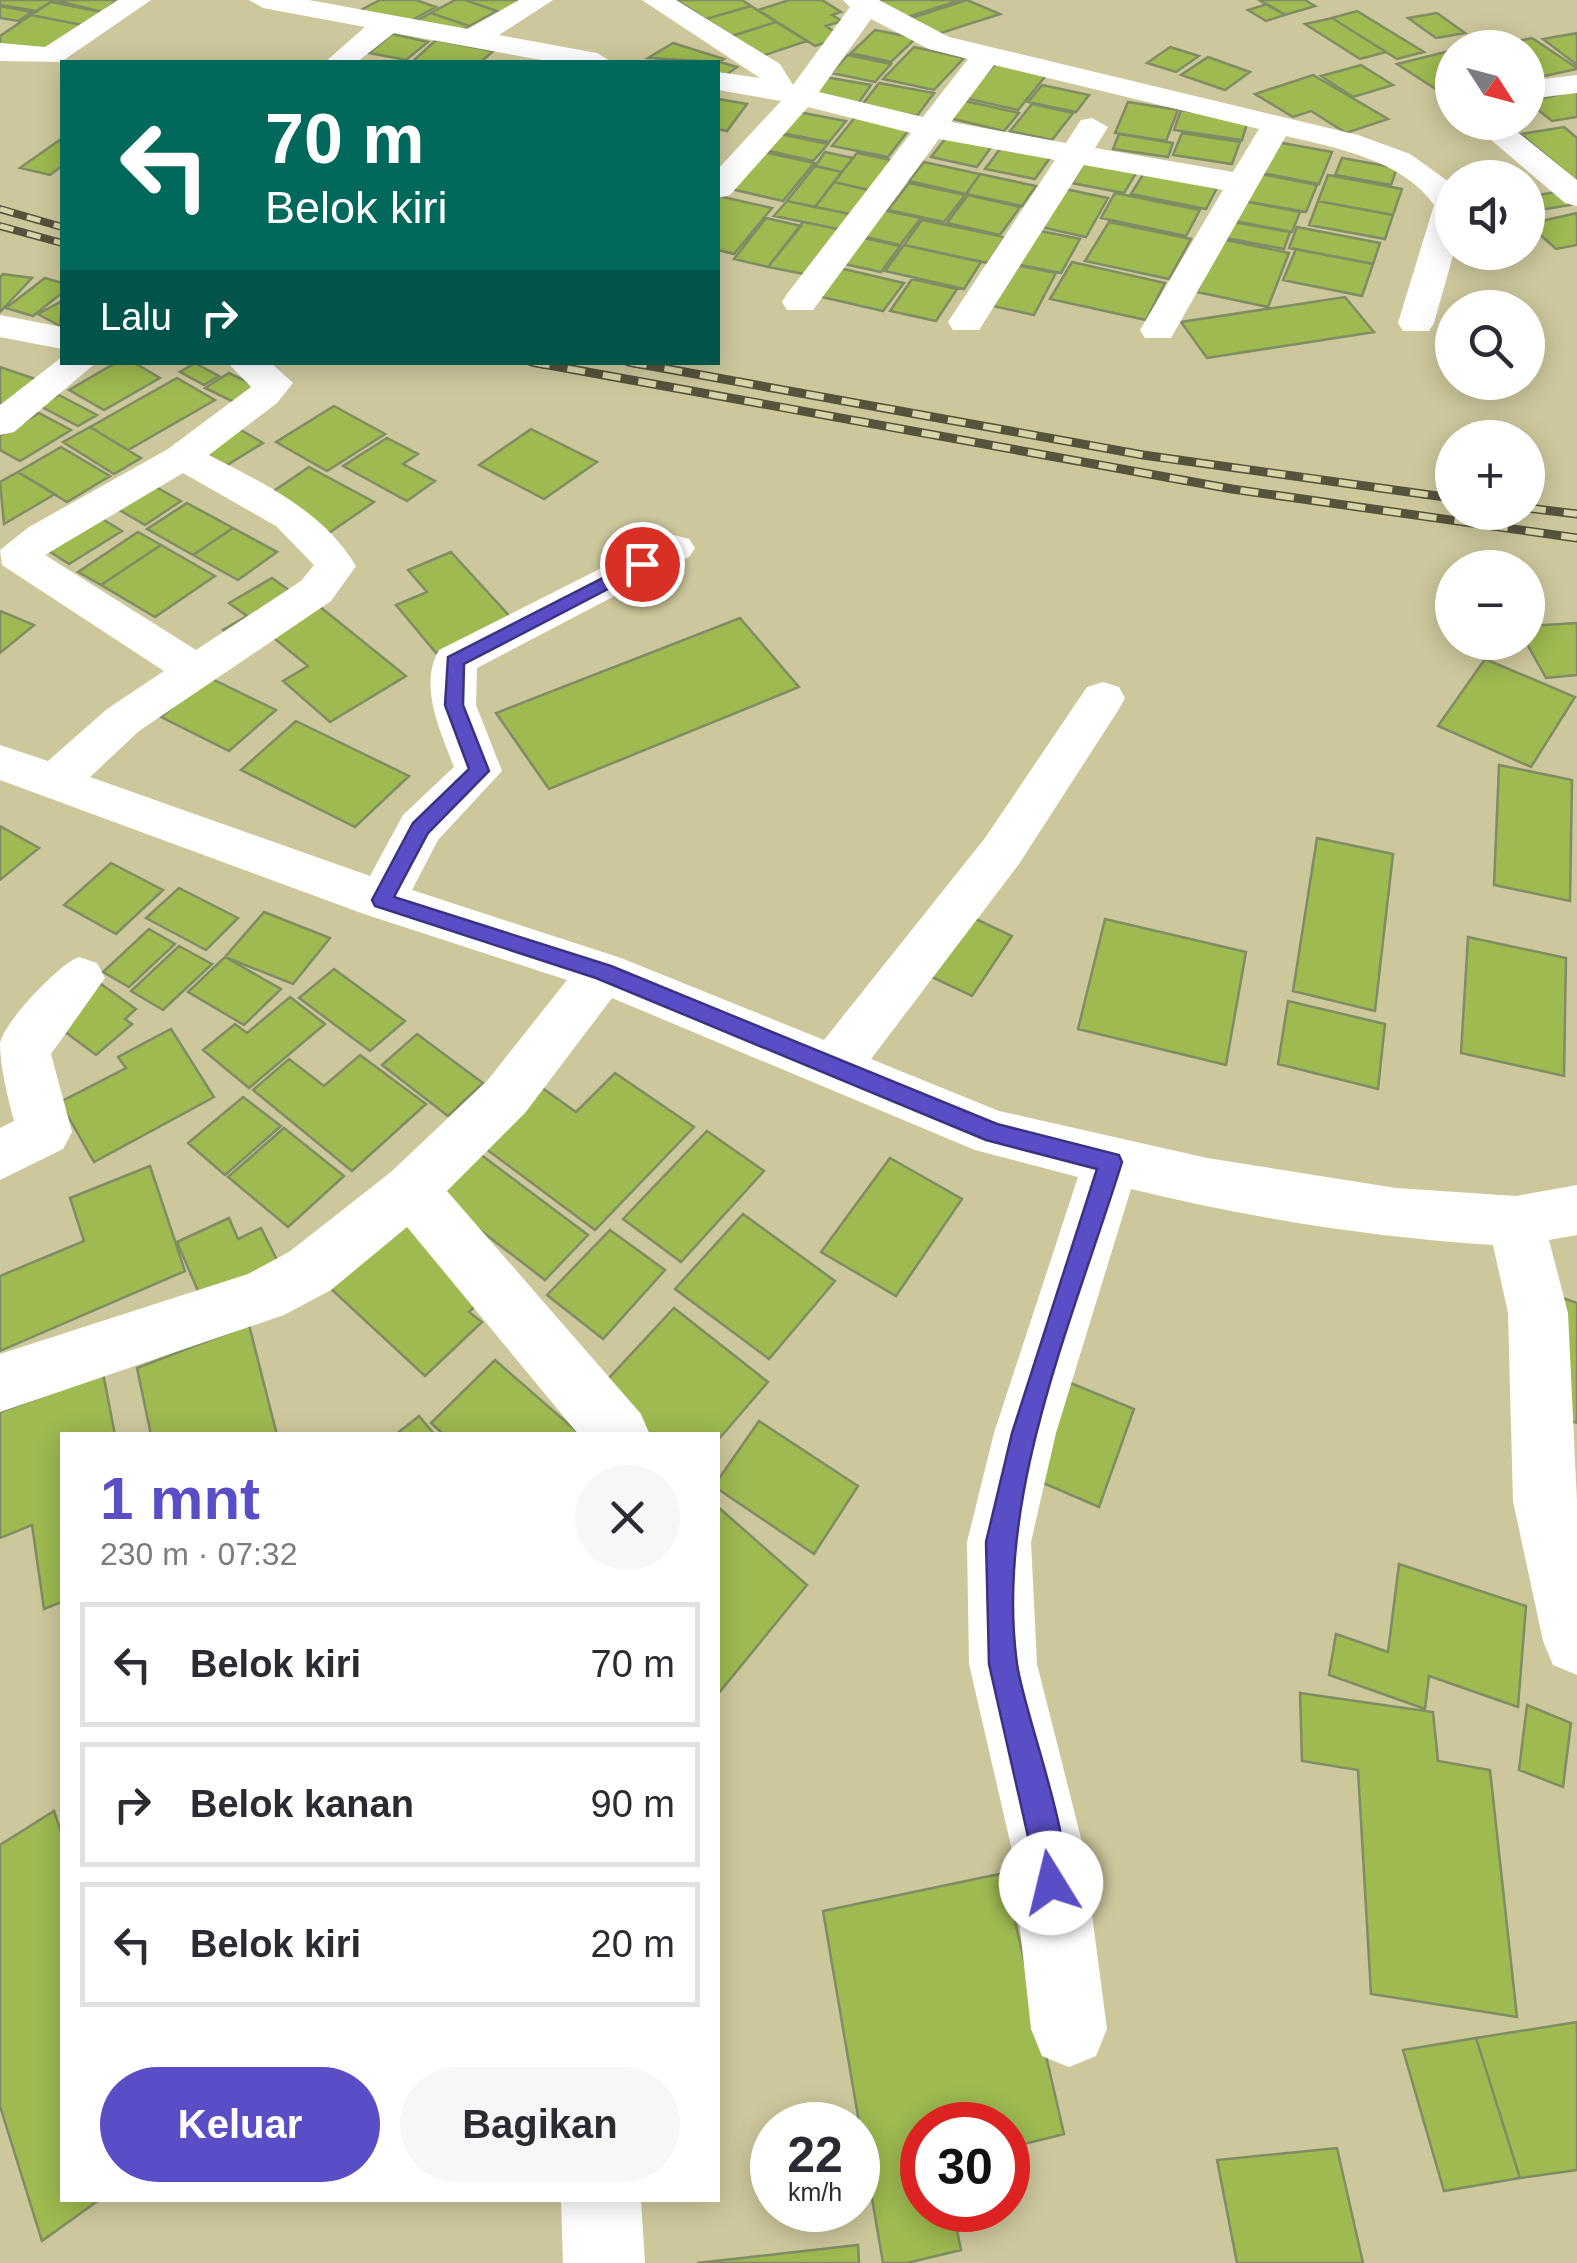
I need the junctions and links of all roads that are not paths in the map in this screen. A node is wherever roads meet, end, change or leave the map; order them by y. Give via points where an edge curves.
1 (137, 0) edge
2 (263, 0) edge
3 (540, 0) edge
4 (656, 0) edge
5 (861, 3) edge
6 (342, 7) edge
7 (387, 24) junction
8 (470, 40) junction
9 (0, 52) edge
10 (986, 55) junction
11 (502, 56) edge
12 (342, 60) edge
13 (565, 60) edge
14 (720, 81) edge
15 (1577, 84) edge
16 (1123, 85) junction
17 (1545, 88) edge
18 (785, 94) junction
19 (1277, 124) junction
20 (930, 128) junction
21 (1507, 140) edge
22 (1074, 152) junction
23 (1245, 184) junction
24 (720, 185) edge
25 (1577, 196) edge
26 (800, 302) dead end
27 (966, 322) dead end
28 (1416, 323) dead end
29 (0, 326) edge
30 (1158, 330) dead end
31 (60, 338) edge
32 (76, 365) edge
33 (250, 365) edge
34 (0, 424) edge
35 (182, 457) junction
36 (674, 548) dead end
37 (195, 670) junction
38 (1103, 698) dead end
39 (0, 762) edge
40 (54, 783) junction
41 (382, 900) junction
42 (603, 972) junction
43 (79, 978) dead end
44 (834, 1066) junction
45 (0, 1156) edge
46 (1111, 1162) junction
47 (411, 1190) junction
48 (1577, 1210) edge
49 (1516, 1221) junction
50 (0, 1383) edge
51 (616, 1432) edge
52 (1577, 1641) edge
53 (1069, 2029) dead end
54 (602, 2202) edge
55 (604, 2263) edge

1 - 9 street via 52,56
2 - 6 street
3 - 8 street
4 - 18 street via 769,70
5 - 10 street via 939,43
5 - 18 street
6 - 7 street
7 - 8 street
7 - 12 street
8 - 11 street
10 - 16 street
10 - 20 street
11 - 13 street
14 - 18 street
15 - 17 street
16 - 19 street
16 - 22 street
18 - 20 street
18 - 24 street
19 - 23 street
19 - 28 street via 1389,158 1446,194 1451,205
20 - 22 street
20 - 26 street
21 - 25 street
22 - 23 street
22 - 27 street
23 - 30 street
29 - 31 street
32 - 34 street
33 - 35 street via 274,383
35 - 37 street via 301,526 328,549 335,566 316,591
35 - 37 street via 18,556
36 - 41 street via 455,661 454,705 479,771 420,828
37 - 40 street via 124,720
38 - 44 street via 1002,851
39 - 40 street
40 - 41 street
41 - 42 street
42 - 44 street
42 - 47 street via 506,1097
43 - 45 street via 23,1050 44,1132
44 - 46 street via 994,1133
46 - 49 street via 1396,1213
46 - 53 street via 1025,1433 1000,1542 1003,1664 1047,1846
47 - 50 street via 310,1271 263,1296
47 - 51 street
48 - 49 street
49 - 52 street via 1538,1313 1546,1500
54 - 55 street

